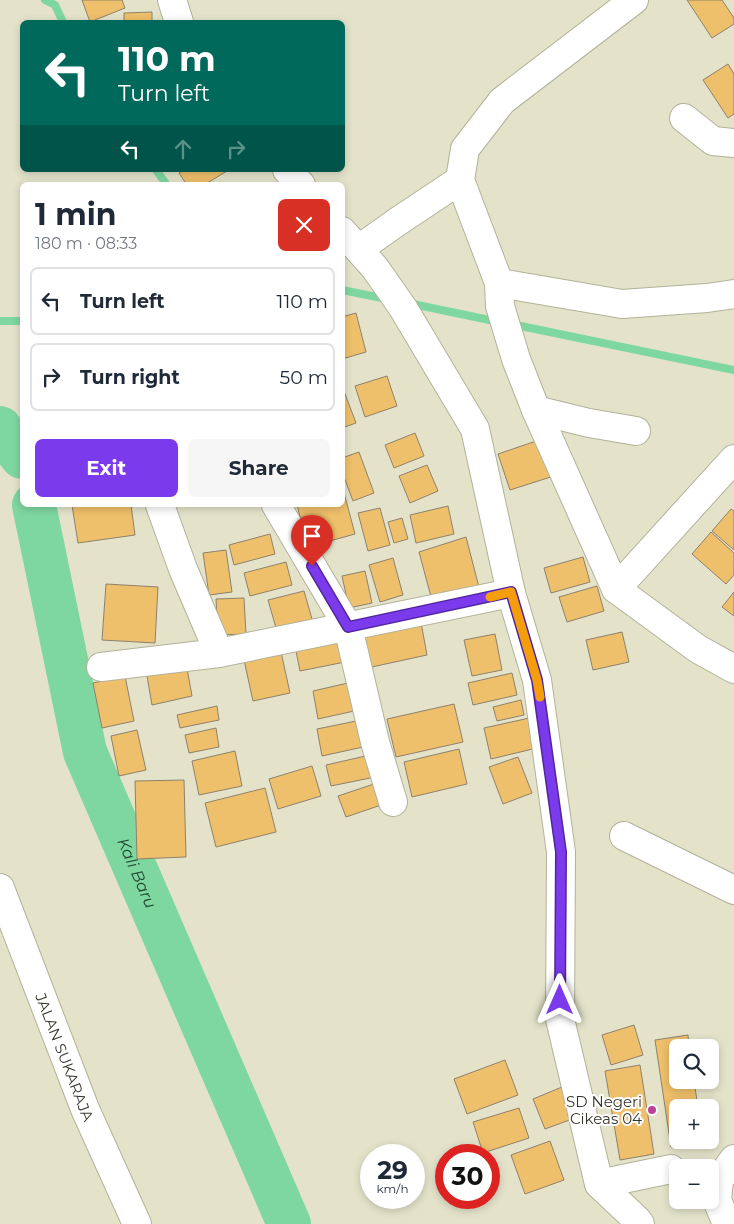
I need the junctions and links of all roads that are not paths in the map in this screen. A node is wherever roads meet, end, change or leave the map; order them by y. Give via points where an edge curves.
1 (172, 0) edge
2 (634, 0) edge
3 (178, 20) edge
4 (684, 118) dead end
5 (734, 143) edge
6 (289, 172) edge
7 (460, 180) junction
8 (298, 182) edge
9 (359, 249) edge
10 (734, 294) edge
11 (499, 295) junction
12 (536, 410) junction
13 (636, 430) dead end
14 (734, 459) edge
15 (161, 507) edge
16 (277, 507) edge
17 (616, 589) junction
18 (511, 592) junction
19 (348, 627) junction
20 (219, 653) junction
21 (101, 667) dead end
22 (734, 669) edge
23 (393, 802) dead end
24 (624, 836) dead end
25 (0, 888) edge
26 (734, 890) edge
27 (734, 1159) edge
28 (669, 1169) edge
29 (599, 1184) junction
30 (137, 1224) edge
31 (640, 1224) edge
32 (727, 1224) edge

1 - 3 street
2 - 7 street via 502,101 465,149
4 - 5 street via 713,141
6 - 8 street
7 - 9 street
7 - 11 street
9 - 18 street via 403,308 475,429
10 - 11 street via 622,304
11 - 12 street via 516,359
12 - 13 street
12 - 17 street
14 - 17 street
15 - 20 street
16 - 19 street
17 - 22 street via 698,649
18 - 19 street
18 - 29 street via 537,680 561,852 560,1019
19 - 20 street
19 - 23 street
20 - 21 street
24 - 26 street
25 - 30 street, JALAN SUKARAJA via 85,1108
27 - 32 street via 720,1180 717,1200
28 - 29 street
29 - 31 street

